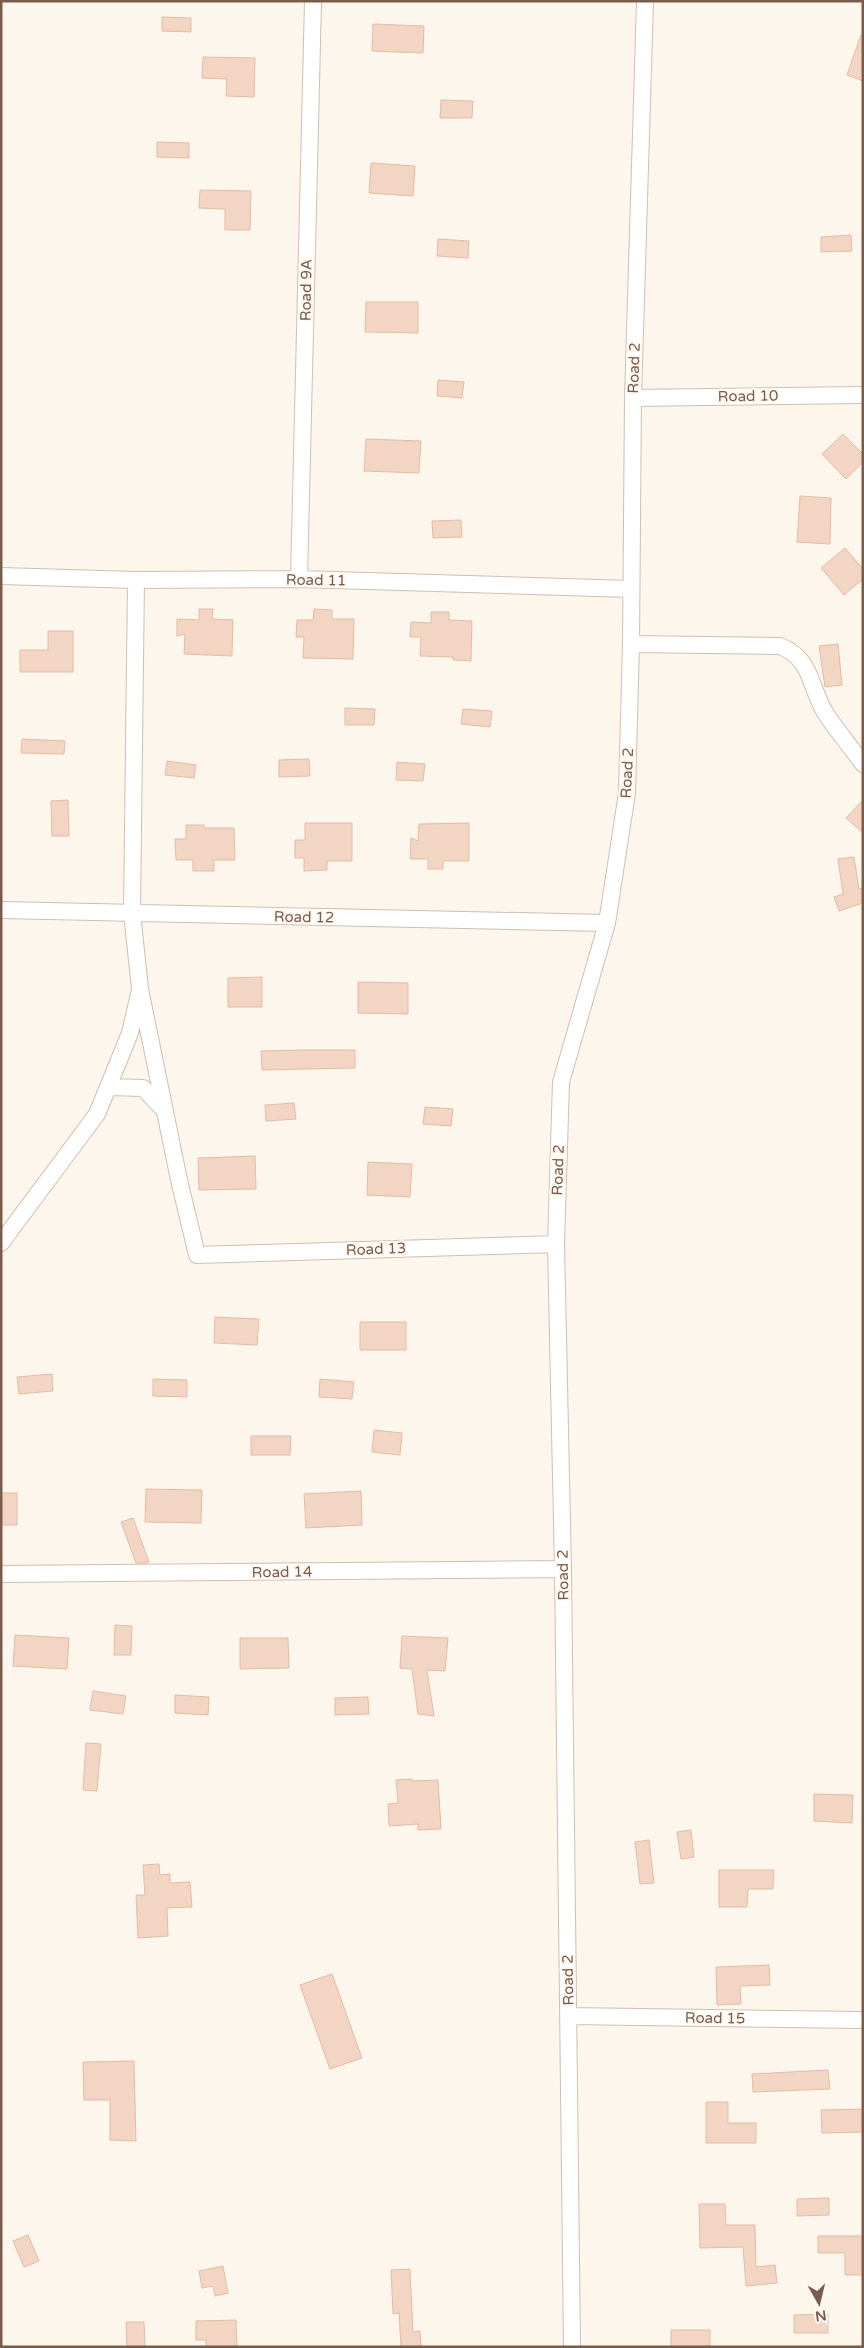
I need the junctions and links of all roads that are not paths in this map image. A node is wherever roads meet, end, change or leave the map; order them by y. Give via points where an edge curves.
1 (313, 1) edge
2 (645, 1) edge
3 (863, 395) edge
4 (633, 398) junction
5 (1, 576) edge
6 (299, 579) junction
7 (136, 580) junction
8 (631, 590) junction
9 (631, 644) junction
10 (863, 764) edge
11 (1, 910) edge
12 (132, 913) junction
13 (607, 924) junction
14 (140, 989) junction
15 (108, 1087) junction
16 (164, 1110) junction
17 (1, 1242) edge
18 (556, 1244) junction
19 (563, 1569) junction
20 (1, 1574) edge
21 (568, 2016) junction
22 (863, 2020) edge
23 (572, 2347) edge

1 - 6 street, Road 9A
2 - 4 street, Road 2
3 - 4 street, Road 10
4 - 8 street, Road 2
5 - 7 street, Road 11
6 - 7 street, Road 11
6 - 8 street, Road 11
7 - 12 street
8 - 9 street, Road 2
9 - 10 street via 780,646 793,651 801,659 825,712
9 - 13 street, Road 2 via 627,793
11 - 12 street, Road 12
12 - 13 street, Road 12
12 - 14 street
13 - 18 street, Road 2 via 561,1082
14 - 15 street via 130,1033
14 - 16 street
15 - 16 street via 143,1088
15 - 17 street via 98,1114
16 - 18 street, Road 13 via 197,1255
18 - 19 street, Road 2
19 - 20 street, Road 14
19 - 21 street, Road 2
21 - 22 street, Road 15
21 - 23 street, Road 2

